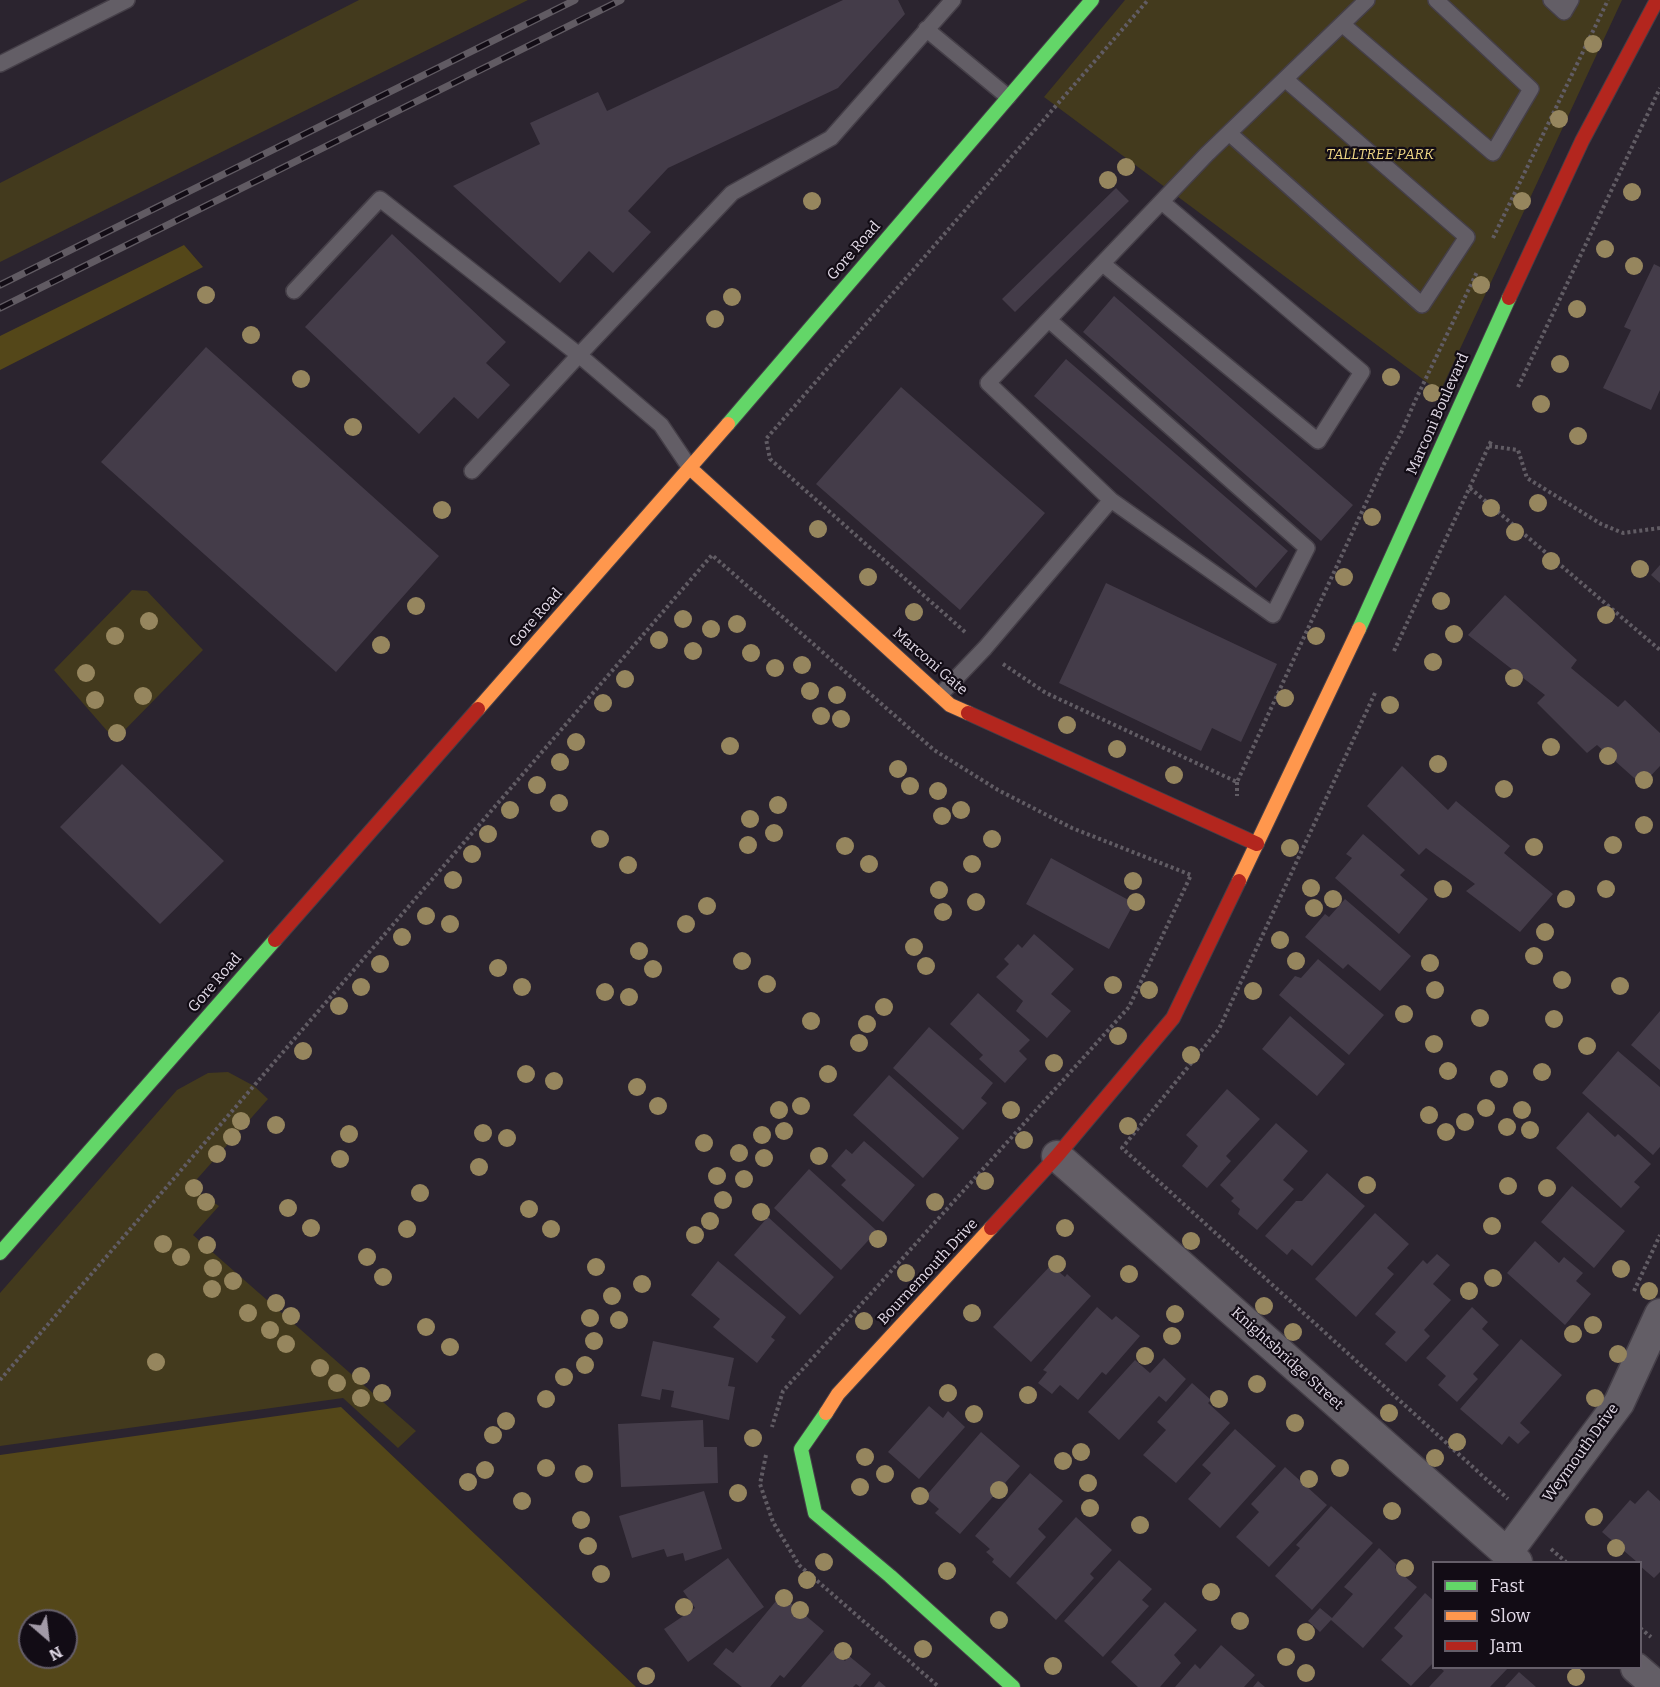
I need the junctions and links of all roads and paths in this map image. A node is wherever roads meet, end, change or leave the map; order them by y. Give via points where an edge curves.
1 (128, 0) edge
2 (952, 0) edge
3 (1092, 0) edge
4 (1367, 0) edge
5 (1436, 0) edge
6 (1551, 0) edge
7 (1571, 0) edge
8 (1657, 0) edge
9 (1342, 24) junction
10 (926, 30) junction
11 (0, 64) edge
12 (1285, 79) junction
13 (1660, 88) edge
14 (1008, 97) junction
15 (1229, 133) junction
16 (1162, 201) junction
17 (1103, 264) junction
18 (294, 291) dead end
19 (1049, 320) junction
20 (579, 355) junction
21 (1518, 387) dead end
22 (1492, 439) dead end
23 (1489, 446) junction
24 (690, 468) junction
25 (472, 471) dead end
26 (1470, 488) junction
27 (1111, 500) junction
28 (1660, 528) edge
29 (1660, 650) edge
30 (1394, 651) dead end
31 (1375, 693) dead end
32 (940, 696) junction
33 (1237, 782) dead end
34 (1237, 796) dead end
35 (1257, 844) junction
36 (1057, 1156) junction
37 (1660, 1234) edge
38 (0, 1253) edge
39 (1631, 1298) dead end
40 (1660, 1314) edge
41 (0, 1380) edge
42 (770, 1437) dead end
43 (767, 1448) dead end
44 (1516, 1490) dead end
45 (1551, 1549) dead end
46 (1512, 1558) edge
47 (1564, 1561) edge
48 (1637, 1669) edge
49 (939, 1687) edge
50 (1013, 1687) edge
51 (1658, 1687) edge

1 - 11 lane
2 - 10 lane
3 - 14 street, Gore Road
4 - 9 lane
5 - 9 lane via 1531,89 1493,153
6 - 7 lane via 1564,12
8 - 35 street, Marconi Boulevard via 1582,141
9 - 12 lane
10 - 14 lane
10 - 20 lane via 831,138 732,193
12 - 15 lane
12 - 15 lane via 1467,237 1422,305
13 - 21 path
14 - 24 street, Gore Road
15 - 16 lane
16 - 17 lane
16 - 17 lane via 1362,372 1318,441
17 - 19 lane
18 - 20 lane via 380,199
19 - 27 lane via 988,383
19 - 27 lane via 1307,548 1274,615
20 - 24 lane via 661,425
20 - 25 lane
22 - 23 path
23 - 26 path
23 - 28 path via 1518,450 1527,478 1601,524 1623,533
24 - 32 street, Marconi Gate
24 - 38 street, Gore Road
26 - 29 path
26 - 30 path
27 - 32 lane
31 - 44 path via 1220,1029 1122,1148 1509,1499
32 - 35 street, Marconi Gate via 950,705
33 - 34 path
35 - 36 street, Bournemouth Drive via 1173,1018
36 - 46 street, Knightsbridge Street
36 - 50 street, Bournemouth Drive via 838,1394 801,1449 815,1513
37 - 39 path
40 - 46 street, Weymouth Drive via 1619,1402
41 - 42 path via 712,555 934,750 998,790 1072,828 1191,875 1129,1007 783,1391
43 - 49 path via 760,1484 773,1522 799,1565
45 - 47 path
48 - 51 street

